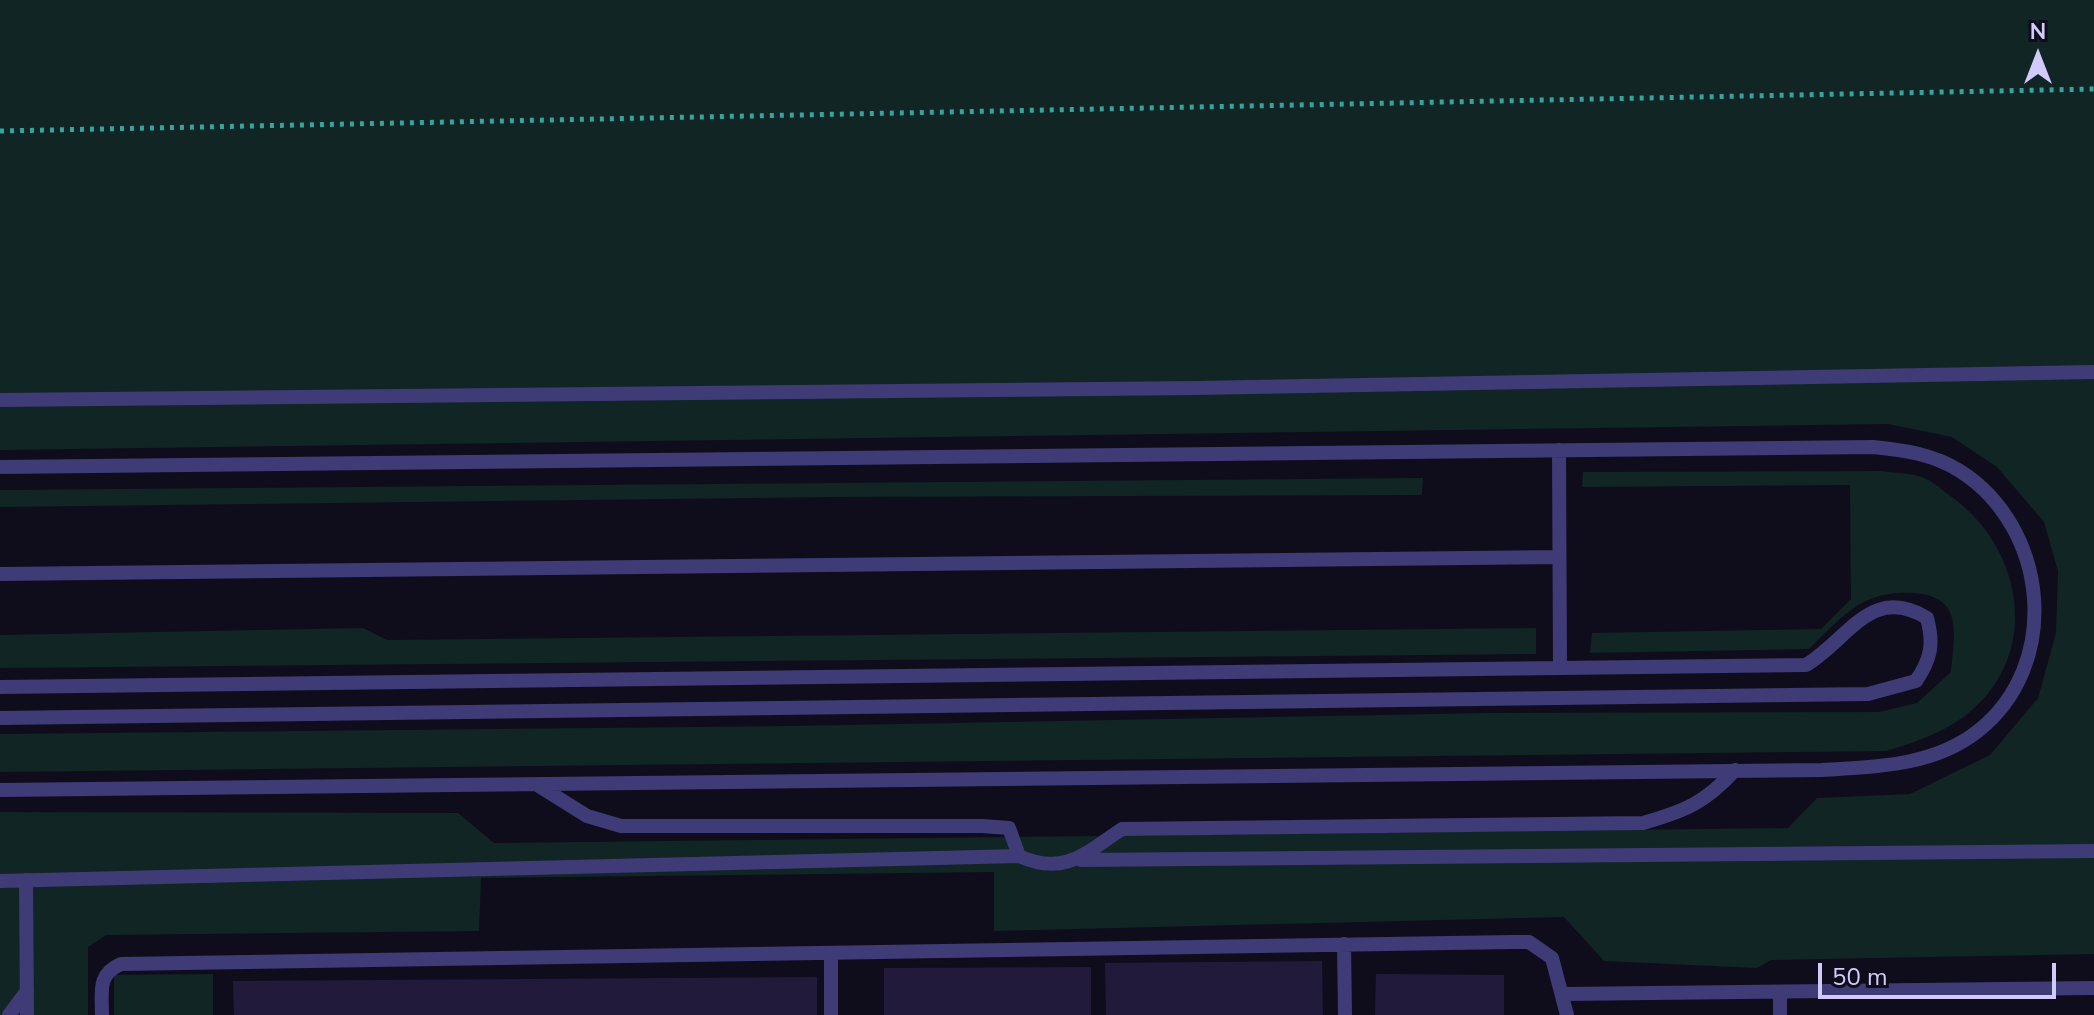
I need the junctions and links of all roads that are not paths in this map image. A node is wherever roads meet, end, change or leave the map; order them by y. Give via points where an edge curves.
1 (2094, 372) edge
2 (0, 400) edge
3 (1559, 450) junction
4 (0, 467) edge
5 (1559, 557) junction
6 (0, 574) edge
7 (1560, 668) junction
8 (0, 687) edge
9 (0, 718) edge
10 (1735, 770) junction
11 (536, 785) junction
12 (0, 790) edge
13 (2094, 851) edge
14 (1019, 856) junction
15 (1081, 860) junction
16 (26, 880) junction
17 (0, 881) edge
18 (1344, 944) junction
19 (831, 953) junction
20 (2094, 988) edge
21 (27, 991) junction
22 (1780, 992) junction
23 (1564, 994) junction
24 (9, 1015) edge
25 (27, 1015) edge
26 (102, 1015) edge
27 (831, 1015) edge
28 (1345, 1015) edge
29 (1567, 1015) edge
30 (1780, 1015) edge

1 - 2 lane via 1211,388
3 - 4 lane
3 - 5 lane
3 - 10 lane via 1916,451 1960,471 1995,500 2020,537 2033,581 2035,621 2027,663 2009,699 1978,731 1938,754 1889,766
5 - 6 lane
5 - 7 lane
7 - 8 lane
7 - 9 lane via 1806,665 1866,614 1887,606 1910,607 1927,618 1932,639 1929,662 1916,681 1868,694
10 - 11 lane
10 - 15 lane via 1711,796 1685,811 1643,823 1122,829
11 - 12 lane
11 - 14 lane via 587,816 621,826 1009,828
13 - 15 lane
14 - 15 lane via 1030,861
14 - 16 lane
16 - 17 lane
16 - 21 lane
18 - 19 lane
18 - 23 lane via 1529,942 1552,958
18 - 28 lane
19 - 26 lane via 121,964 102,977
19 - 27 lane
20 - 22 lane
21 - 24 lane
21 - 25 lane
22 - 23 lane
22 - 30 lane
23 - 29 lane

